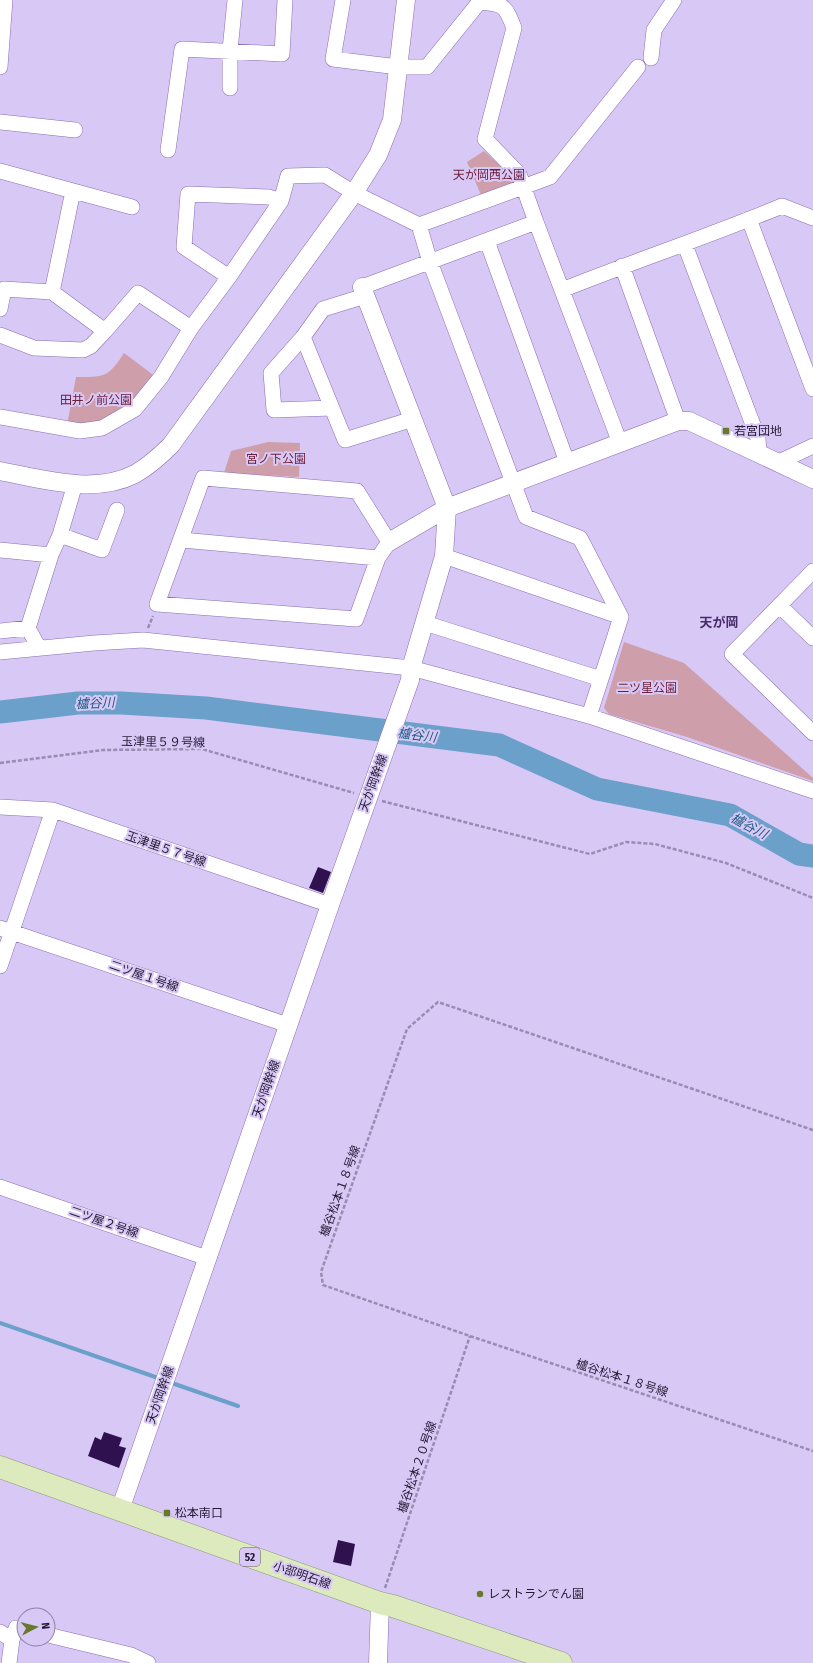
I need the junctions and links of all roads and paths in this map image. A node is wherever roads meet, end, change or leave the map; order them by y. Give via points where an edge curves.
1 (5, 0) edge
2 (235, 0) edge
3 (285, 0) edge
4 (344, 0) edge
5 (406, 0) edge
6 (674, 0) edge
7 (480, 1) edge
8 (230, 50) junction
9 (651, 58) dead end
10 (0, 67) edge
11 (398, 67) junction
12 (638, 67) dead end
13 (230, 88) dead end
14 (0, 122) edge
15 (75, 130) dead end
16 (168, 150) dead end
17 (0, 171) edge
18 (524, 185) junction
19 (73, 191) junction
20 (354, 193) junction
21 (281, 201) junction
22 (132, 207) dead end
23 (813, 218) edge
24 (749, 220) junction
25 (536, 222) junction
26 (419, 225) junction
27 (487, 241) junction
28 (685, 245) junction
29 (430, 262) junction
30 (622, 266) junction
31 (229, 277) junction
32 (562, 290) junction
33 (52, 292) junction
34 (364, 292) junction
35 (0, 309) edge
36 (191, 328) junction
37 (105, 331) junction
38 (0, 335) edge
39 (303, 338) junction
40 (813, 390) edge
41 (332, 408) junction
42 (0, 417) edge
43 (413, 419) junction
44 (678, 421) junction
45 (620, 443) junction
46 (813, 446) edge
47 (759, 453) junction
48 (567, 462) junction
49 (779, 462) junction
50 (0, 471) edge
51 (813, 479) edge
52 (514, 482) junction
53 (75, 484) junction
54 (447, 508) junction
55 (117, 510) dead end
56 (60, 535) junction
57 (182, 540) junction
58 (389, 542) junction
59 (0, 550) edge
60 (51, 555) junction
61 (444, 556) junction
62 (378, 558) junction
63 (813, 571) edge
64 (157, 604) junction
65 (780, 606) junction
66 (621, 617) junction
67 (425, 622) junction
68 (28, 628) junction
69 (0, 631) edge
70 (813, 638) edge
71 (143, 640) junction
72 (39, 648) junction
73 (0, 652) edge
74 (411, 674) junction
75 (601, 679) junction
76 (589, 716) junction
77 (813, 733) edge
78 (0, 763) edge
79 (813, 791) edge
80 (369, 794) junction
81 (0, 807) edge
82 (53, 810) junction
83 (813, 898) edge
84 (330, 905) junction
85 (6, 930) edge
86 (0, 966) edge
87 (288, 1025) junction
88 (813, 1130) edge
89 (0, 1187) edge
90 (207, 1258) junction
91 (470, 1336) junction
92 (813, 1451) edge
93 (0, 1467) edge
94 (120, 1510) junction
95 (380, 1603) junction
96 (16, 1628) edge
97 (0, 1632) edge
98 (56, 1637) edge
99 (12, 1640) junction
100 (9, 1663) edge
101 (148, 1663) edge
102 (378, 1663) edge
103 (561, 1663) edge

1 - 10 street
2 - 8 street
3 - 8 street via 282,54
4 - 11 street via 333,59
5 - 11 street
6 - 9 street via 654,30
7 - 11 street via 427,67
7 - 18 street via 498,4 508,13 514,28 485,139 519,174
8 - 13 street
8 - 16 street via 182,48
11 - 20 street via 392,120 378,155
12 - 18 street via 550,177
14 - 15 street
17 - 19 street
18 - 25 street
18 - 26 street
19 - 22 street
19 - 33 street
20 - 21 street via 325,175 288,176
20 - 26 street
20 - 53 street via 172,445 151,464 134,474 108,482
21 - 31 street
21 - 31 street via 269,197 188,194 184,247
23 - 24 street via 782,206
24 - 28 street
24 - 40 street
25 - 27 street
25 - 32 street
26 - 29 street
27 - 29 street
27 - 48 street
28 - 30 street
28 - 47 street via 758,438
29 - 34 street
29 - 52 street
30 - 32 street
30 - 44 street
31 - 36 street
32 - 45 street
33 - 35 street via 4,289
33 - 37 street
34 - 39 street via 323,309
34 - 43 street
36 - 37 street via 138,293
36 - 42 street via 161,377 135,409 102,428 80,431
37 - 38 street via 84,350 34,348
39 - 41 street
39 - 41 street via 271,373 274,410
41 - 43 street via 345,440
43 - 54 street
44 - 45 street
44 - 47 street via 689,421
45 - 48 street
46 - 49 street
47 - 49 street
48 - 52 street
49 - 51 street
50 - 53 street
52 - 54 street
52 - 66 street via 526,516 580,538
53 - 56 street
54 - 58 street
54 - 61 street, 天が岡幹線
55 - 56 street via 102,550
56 - 60 street
57 - 58 street via 203,478 357,491
57 - 62 street
57 - 64 street
58 - 62 street
59 - 60 street
60 - 68 street
61 - 66 street
61 - 67 street, 天が岡幹線
62 - 64 street via 356,619
63 - 65 street
64 - 71 path
65 - 70 street
65 - 77 street via 732,654
66 - 75 street
67 - 74 street, 天が岡幹線
67 - 75 street
68 - 69 street
68 - 72 street
71 - 72 street
71 - 74 street
72 - 73 street
74 - 76 street
74 - 80 street, 天が岡幹線
75 - 76 street
76 - 79 street
78 - 80 path, 玉津里５９号線 via 103,750 202,749
80 - 83 path, 玉津里５９号線 via 590,854 626,842 655,844 726,862
80 - 84 street, 天が岡幹線
81 - 82 street, 玉津里５７号線
82 - 84 street, 玉津里５７号線
82 - 85 street
84 - 87 street, 天が岡幹線
85 - 86 street
85 - 87 street, 二ツ屋１号線
87 - 90 street, 天が岡幹線
88 - 91 path, 櫨谷松本１８号線 via 438,1002 407,1029 320,1272 323,1285
89 - 90 street, 二ツ屋２号線
90 - 94 street, 天が岡幹線
91 - 92 path, 櫨谷松本１８号線
91 - 95 path, 櫨谷松本２０号線
93 - 94 main road, 小部明石線 / 52
94 - 95 main road, 小部明石線 / 52
95 - 102 street
95 - 103 main road, 小部明石線 / 52
96 - 99 street
97 - 99 street
98 - 101 street via 132,1655
99 - 100 street

